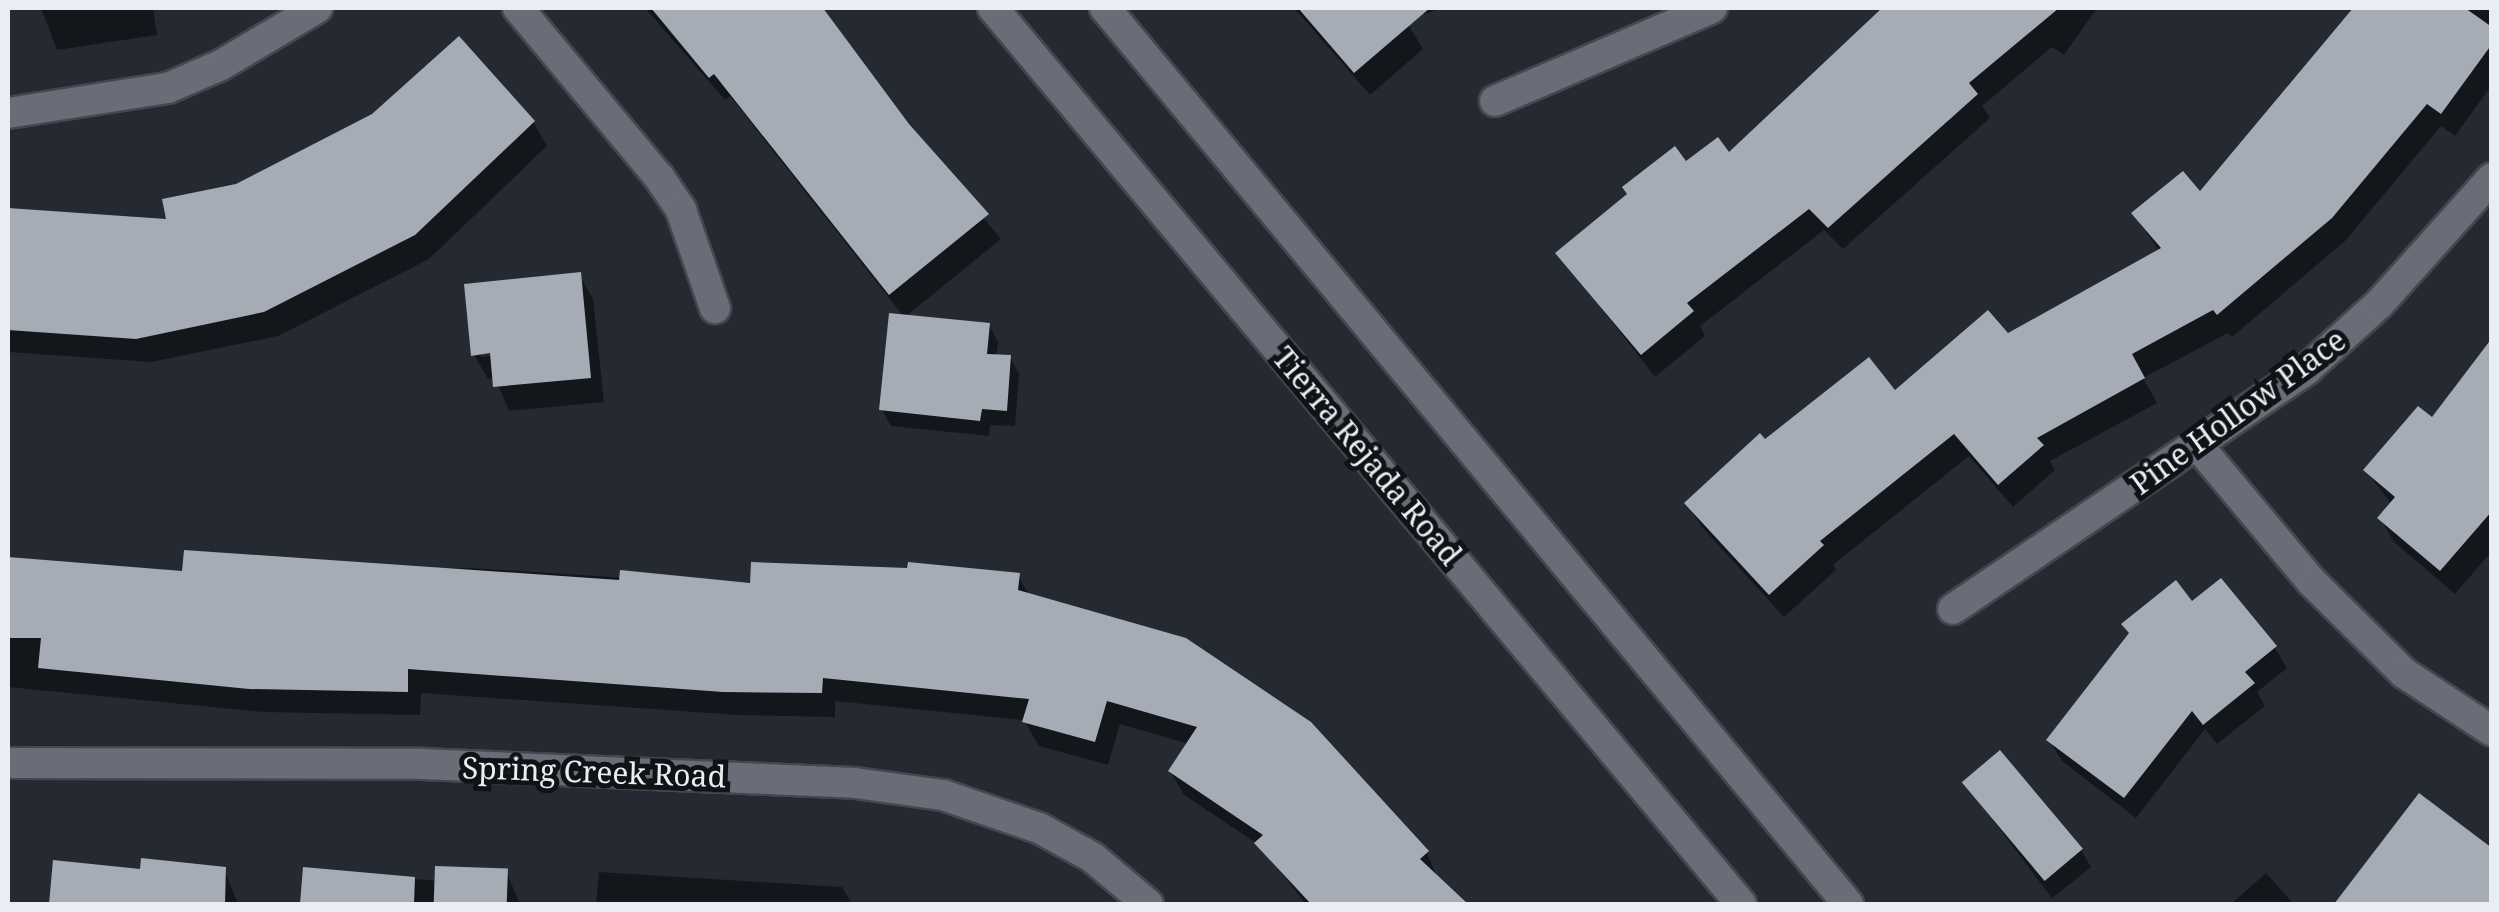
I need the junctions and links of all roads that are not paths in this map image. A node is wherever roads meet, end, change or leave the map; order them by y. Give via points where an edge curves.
1 (316, 8) edge
2 (518, 8) edge
3 (993, 8) edge
4 (1104, 8) edge
5 (1712, 8) edge
6 (1494, 101) dead end
7 (8, 113) edge
8 (2492, 178) edge
9 (715, 308) dead end
10 (2199, 447) junction
11 (1954, 609) dead end
12 (2492, 731) edge
13 (8, 764) edge
14 (1148, 904) edge
15 (1741, 904) edge
16 (1848, 904) edge

1 - 7 street via 221,66 168,88
2 - 9 street via 670,193 696,244
3 - 15 street, Tierra Rejada Road
4 - 16 street
5 - 6 street
8 - 10 street, Pine Hollow Place via 2379,304 2306,370
10 - 11 street, Pine Hollow Place
10 - 12 street via 2299,568 2404,673
13 - 14 street, Spring Creek Road via 422,764 856,782 943,795 1038,828 1092,857

